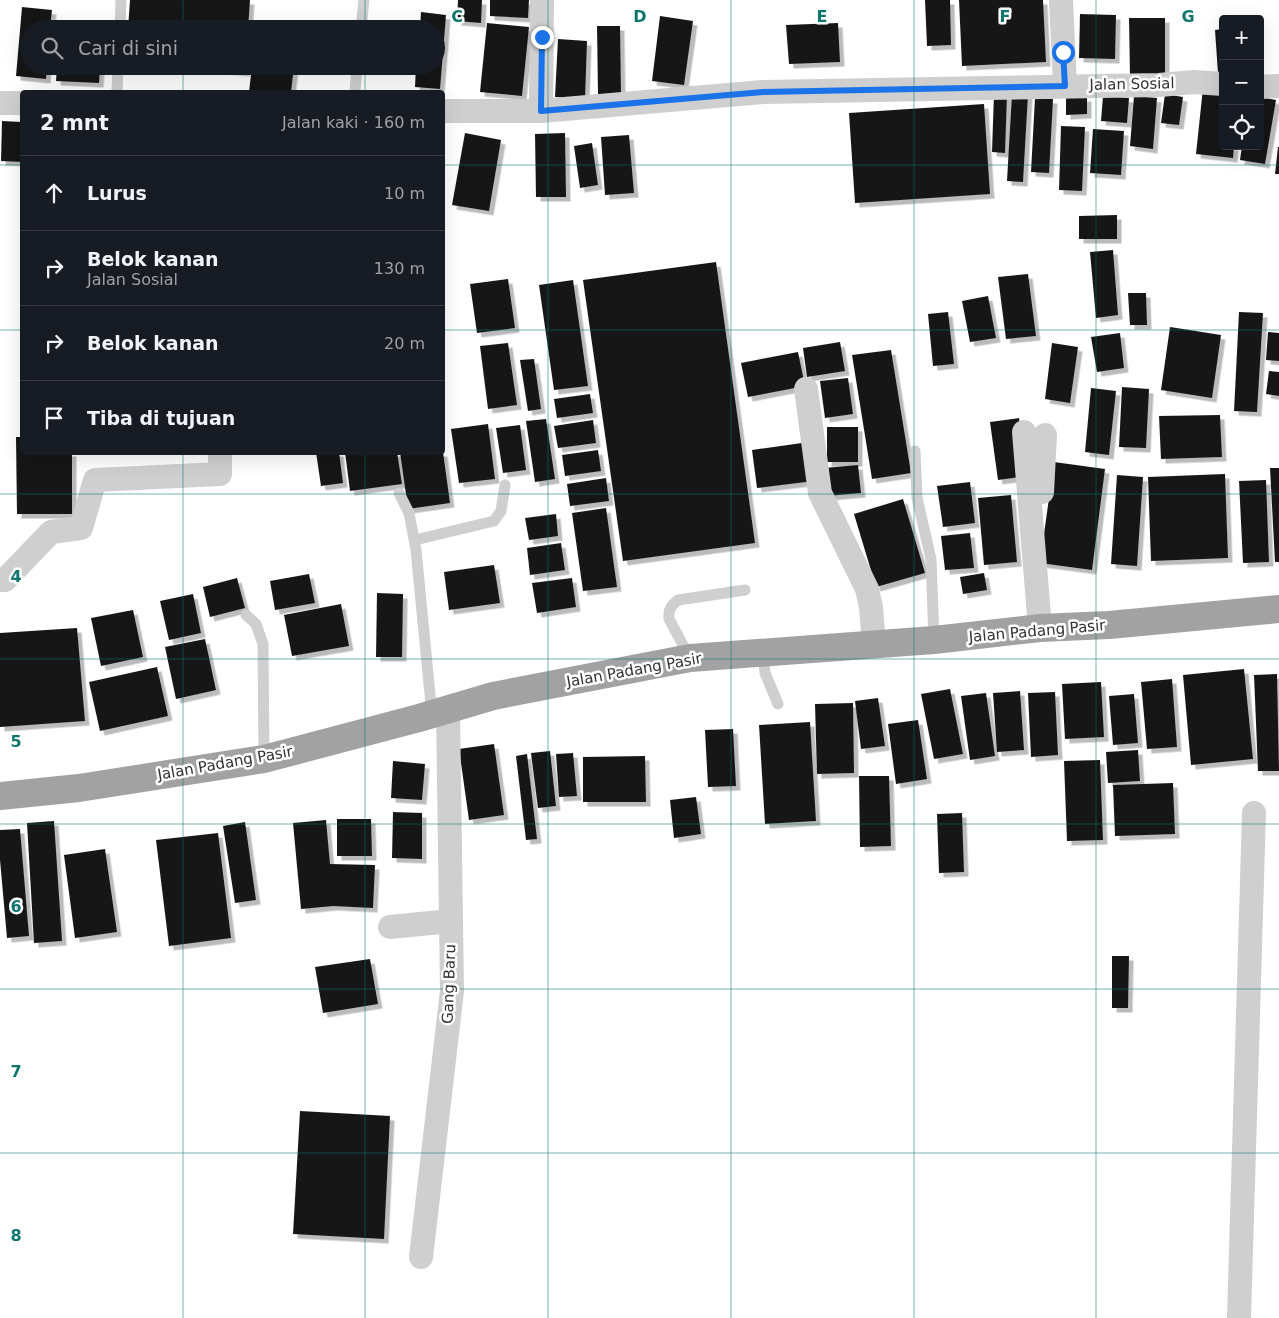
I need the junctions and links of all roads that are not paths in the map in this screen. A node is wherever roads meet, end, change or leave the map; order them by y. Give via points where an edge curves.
1 (121, 0) edge
2 (364, 0) edge
3 (542, 0) edge
4 (1061, 0) edge
5 (120, 20) edge
6 (362, 20) edge
7 (118, 75) edge
8 (356, 75) edge
9 (1219, 84) edge
10 (1065, 86) junction
11 (1264, 86) edge
12 (1279, 86) edge
13 (117, 90) edge
14 (355, 90) edge
15 (0, 103) edge
16 (20, 103) edge
17 (445, 111) edge
18 (541, 111) junction
19 (806, 389) dead end
20 (1034, 433) dead end
21 (915, 451) dead end
22 (220, 455) edge
23 (505, 485) dead end
24 (399, 493) dead end
25 (415, 540) junction
26 (0, 580) edge
27 (745, 590) dead end
28 (1279, 609) edge
29 (246, 615) dead end
30 (1040, 628) junction
31 (934, 640) junction
32 (874, 645) junction
33 (763, 653) junction
34 (690, 658) junction
35 (778, 704) dead end
36 (440, 712) junction
37 (264, 759) junction
38 (0, 796) edge
39 (1254, 813) dead end
40 (451, 921) junction
41 (390, 927) dead end
42 (421, 1257) dead end
43 (1239, 1318) edge

1 - 5 lane
2 - 6 lane
3 - 18 street
4 - 10 street
7 - 13 lane
8 - 14 lane
9 - 10 street, Jalan Sosial
10 - 18 street, Jalan Sosial via 763,92
11 - 12 street
15 - 16 street
17 - 18 street, Jalan Sosial
19 - 32 street via 820,493 867,589
20 - 30 street via 1042,492 1028,493
21 - 31 lane via 917,498 931,559
22 - 26 street via 220,474 95,480 81,528 51,532 5,580
23 - 25 lane via 501,512 494,521
24 - 25 lane via 409,513
25 - 36 lane
27 - 34 lane via 678,600 671,606 669,619
28 - 30 highway, Jalan Padang Pasir
29 - 37 lane via 256,624 263,644
30 - 31 highway, Jalan Padang Pasir
31 - 32 highway, Jalan Padang Pasir
32 - 33 highway, Jalan Padang Pasir
33 - 34 highway, Jalan Padang Pasir
33 - 35 lane via 765,673
34 - 36 highway, Jalan Padang Pasir via 494,696
36 - 37 highway, Jalan Padang Pasir
36 - 40 street, Gang Baru
37 - 38 highway, Jalan Padang Pasir via 79,788
39 - 43 street
40 - 41 street
40 - 42 street, Gang Baru via 452,991

